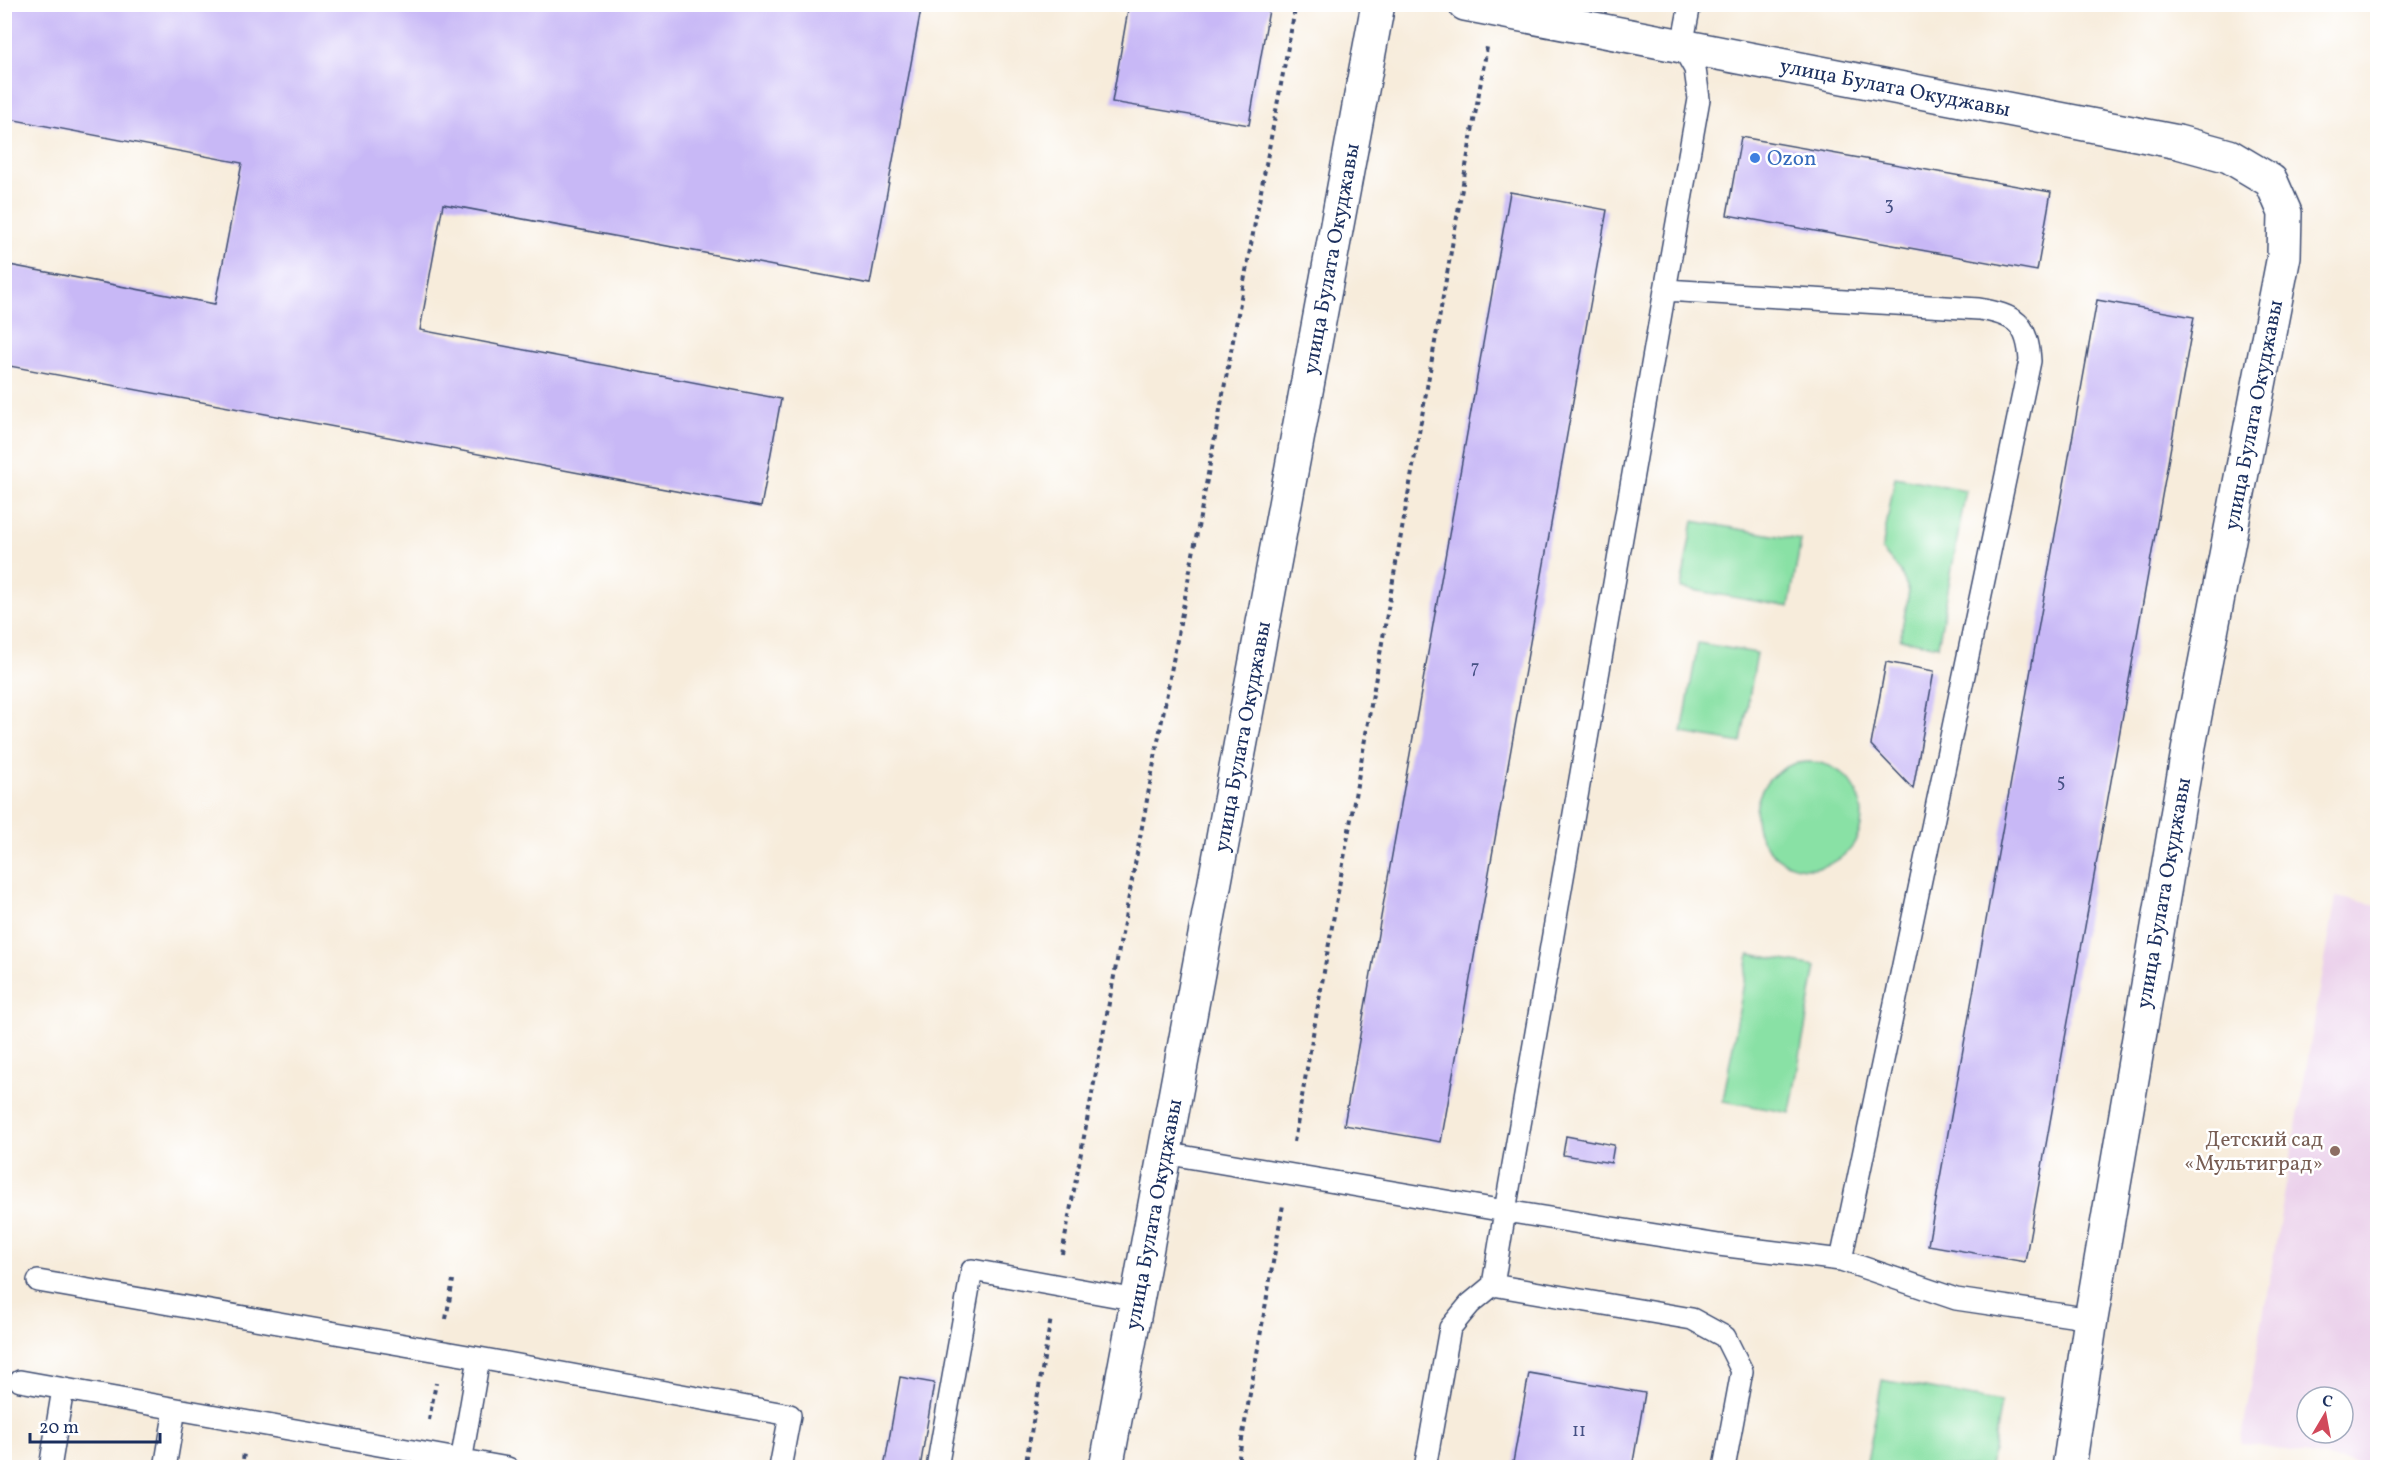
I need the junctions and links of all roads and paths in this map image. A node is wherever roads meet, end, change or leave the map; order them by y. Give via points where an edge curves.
1 (1296, 4) edge
2 (1377, 4) edge
3 (1690, 4) edge
4 (1479, 7) edge
5 (1682, 46) junction
6 (1665, 290) junction
7 (1164, 1153) junction
8 (1288, 1175) junction
9 (1505, 1211) junction
10 (1841, 1260) junction
11 (38, 1281) dead end
12 (1056, 1285) junction
13 (1493, 1285) junction
14 (1137, 1300) junction
15 (2091, 1319) junction
16 (479, 1358) junction
17 (20, 1382) dead end
18 (63, 1389) junction
19 (175, 1409) junction
20 (461, 1463) edge
21 (50, 1467) edge
22 (165, 1467) edge
23 (508, 1467) edge
24 (780, 1467) edge
25 (937, 1467) edge
26 (1025, 1467) edge
27 (1106, 1467) edge
28 (1237, 1467) edge
29 (1425, 1467) edge
30 (1724, 1467) edge
31 (2069, 1467) edge

1 - 12 path
2 - 7 street, улица Булата Окуджавы
3 - 5 lane
4 - 5 street, улица Булата Окуджавы
4 - 8 path
5 - 6 lane via 1695,69 1699,99
5 - 15 street, улица Булата Окуджавы via 2178,142 2229,156 2271,181 2285,213 2284,255 2187,751
6 - 9 lane
6 - 10 lane via 1979,309 2001,312 2018,322 2029,339 2030,361
7 - 8 lane
7 - 14 street, улица Булата Окуджавы
8 - 9 lane
8 - 28 path
9 - 10 lane
9 - 13 lane
10 - 15 lane via 1956,1299
11 - 16 lane
12 - 14 lane
12 - 25 lane via 972,1270
12 - 26 path
13 - 29 lane via 1450,1328
13 - 30 lane via 1692,1319 1725,1337 1742,1371
14 - 27 street, улица Булата Окуджавы
15 - 31 street, улица Булата Окуджавы
16 - 20 lane
16 - 24 lane via 789,1415
17 - 18 lane
18 - 19 lane
18 - 21 lane
19 - 20 lane
19 - 22 lane
20 - 23 lane

